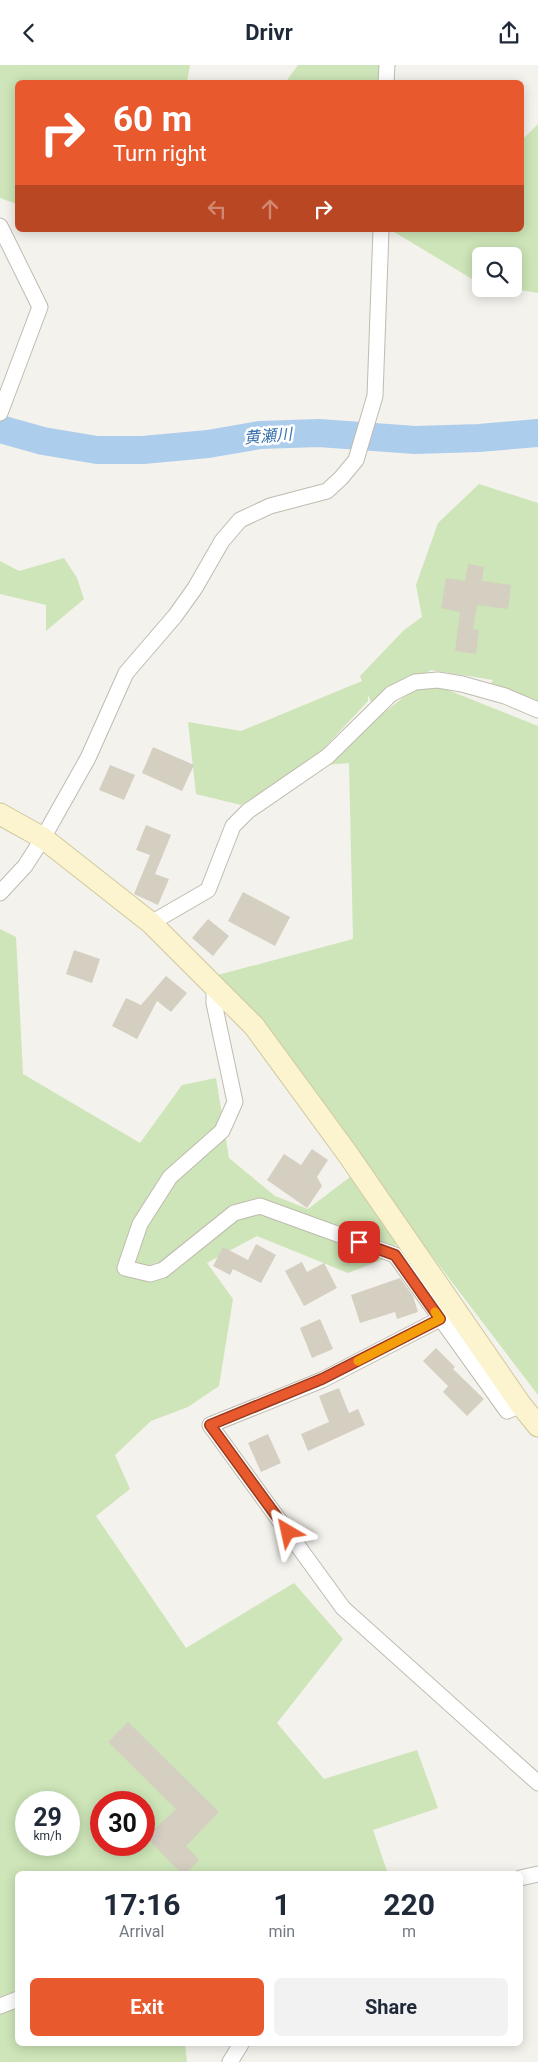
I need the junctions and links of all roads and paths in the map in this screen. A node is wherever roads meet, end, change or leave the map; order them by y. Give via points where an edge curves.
1 (387, 65) edge
2 (386, 80) edge
3 (0, 226) edge
4 (381, 232) edge
5 (0, 413) edge
6 (538, 710) edge
7 (0, 814) edge
8 (43, 838) junction
9 (0, 893) edge
10 (151, 923) junction
11 (214, 986) junction
12 (440, 1319) junction
13 (521, 1405) junction
14 (538, 1426) edge
15 (538, 1783) edge
16 (538, 1874) edge
17 (523, 1877) edge
18 (15, 2000) edge
19 (0, 2006) edge
20 (241, 2046) edge
21 (230, 2062) edge

1 - 2 street
3 - 5 street via 40,307
4 - 8 street via 375,396 356,459 327,491 270,506 240,520 222,541 175,616 126,673 88,758
6 - 10 street via 505,696 438,680 415,682 392,694 328,756 248,811 233,826 208,890
7 - 8 street
8 - 9 street
8 - 10 street
10 - 11 street
11 - 12 street via 214,1003 235,1102 222,1131 170,1177 140,1224 125,1268 150,1274 163,1270 234,1213 260,1206 395,1255
11 - 13 street via 254,1027 342,1145
12 - 13 street via 507,1411
12 - 15 street via 322,1379 210,1425 343,1608
13 - 14 street
16 - 17 street
18 - 19 street
20 - 21 street

